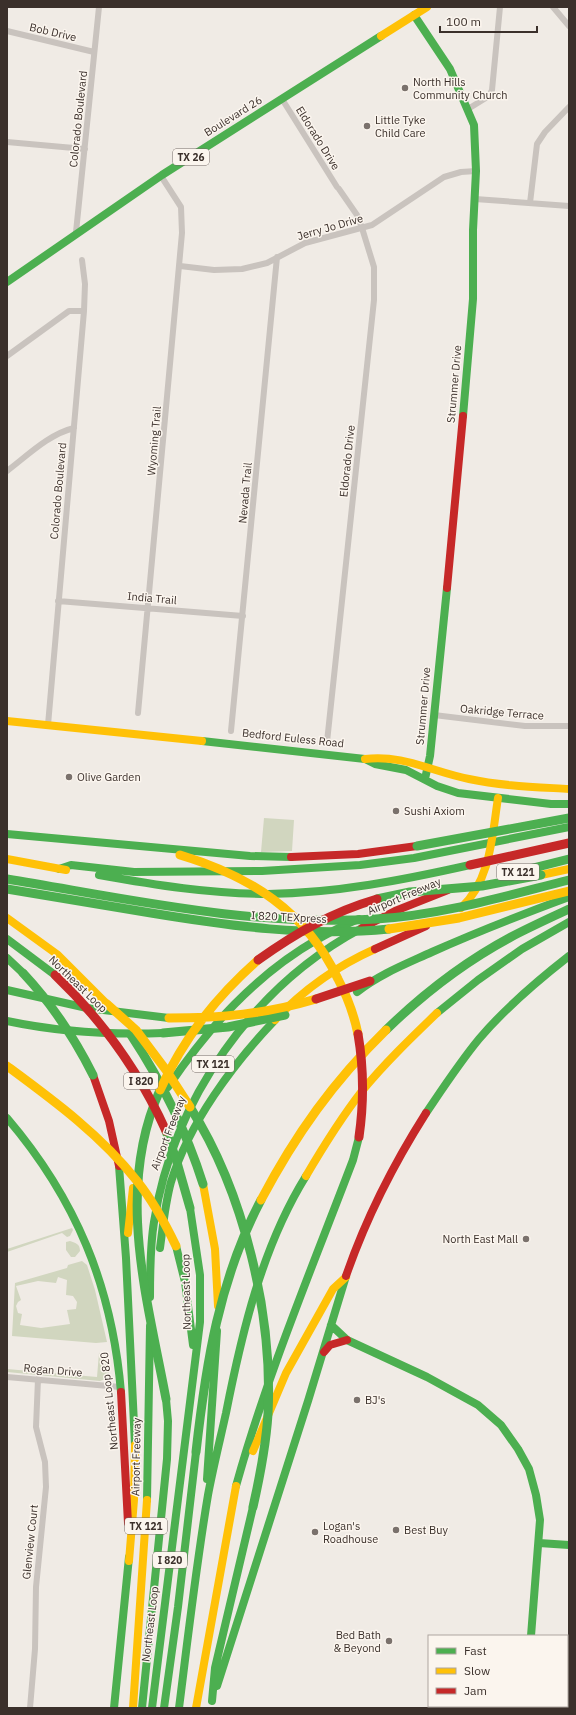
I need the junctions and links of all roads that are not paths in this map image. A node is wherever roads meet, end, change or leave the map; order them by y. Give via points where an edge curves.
1 (99, 7) edge
2 (427, 7) edge
3 (500, 7) edge
4 (553, 7) edge
5 (414, 15) junction
6 (569, 26) edge
7 (7, 31) edge
8 (94, 52) junction
9 (282, 100) junction
10 (569, 108) edge
11 (468, 109) junction
12 (7, 142) edge
13 (85, 148) junction
14 (476, 171) junction
15 (161, 176) junction
16 (475, 199) junction
17 (530, 203) junction
18 (569, 206) edge
19 (362, 228) junction
20 (76, 232) junction
21 (277, 257) junction
22 (82, 260) dead end
23 (180, 266) junction
24 (7, 282) edge
25 (84, 310) junction
26 (7, 356) edge
27 (74, 428) junction
28 (7, 471) edge
29 (58, 601) junction
30 (148, 607) junction
31 (243, 616) junction
32 (138, 713) dead end
33 (434, 715) junction
34 (7, 721) edge
35 (48, 725) junction
36 (569, 726) edge
37 (231, 731) dead end
38 (327, 742) dead end
39 (365, 759) junction
40 (428, 769) junction
41 (425, 779) junction
42 (503, 784) junction
43 (569, 789) edge
44 (498, 798) junction
45 (569, 804) edge
46 (569, 818) edge
47 (569, 827) edge
48 (7, 834) edge
49 (490, 842) junction
50 (569, 843) edge
51 (156, 849) junction
52 (7, 859) edge
53 (569, 859) edge
54 (59, 869) junction
55 (569, 869) edge
56 (7, 879) edge
57 (569, 880) edge
58 (7, 889) edge
59 (569, 891) edge
60 (569, 897) edge
61 (569, 909) edge
62 (394, 911) junction
63 (7, 918) edge
64 (569, 922) edge
65 (7, 939) edge
66 (569, 956) edge
67 (7, 958) edge
68 (370, 980) junction
69 (7, 990) edge
70 (107, 1004) junction
71 (7, 1021) edge
72 (7, 1066) edge
73 (7, 1118) edge
74 (126, 1258) junction
75 (346, 1277) junction
76 (150, 1292) junction
77 (331, 1325) junction
78 (347, 1340) junction
79 (322, 1355) junction
80 (195, 1368) junction
81 (7, 1377) edge
82 (38, 1379) junction
83 (120, 1387) junction
84 (207, 1501) junction
85 (229, 1524) junction
86 (539, 1543) junction
87 (569, 1545) edge
88 (129, 1561) junction
89 (531, 1635) edge
90 (211, 1705) edge
91 (30, 1708) edge
92 (114, 1708) edge
93 (133, 1708) edge
94 (142, 1708) edge
95 (152, 1708) edge
96 (164, 1708) edge
97 (179, 1708) edge
98 (196, 1708) edge

1 - 8 street, Colorado Boulevard
2 - 5 main road, TX 26
3 - 11 street via 492,90 489,96
4 - 6 street
5 - 9 main road, Boulevard 26 / TX 26
5 - 11 main road, Strummer Drive via 450,69
7 - 8 street, Bob Drive
8 - 13 street, Colorado Boulevard
9 - 15 main road, Boulevard 26 / TX 26
9 - 19 street, Eldorado Drive via 357,215
10 - 17 street via 537,144
11 - 14 main road, Strummer Drive via 474,125
12 - 13 street
13 - 20 street, Colorado Boulevard
14 - 16 main road, Strummer Drive
14 - 19 street, Jerry Jo Drive via 444,177 372,225
15 - 20 main road, Boulevard 26 / TX 26
15 - 23 street, Wyoming Trail via 181,207
16 - 17 street
16 - 33 main road, Strummer Drive via 472,307
17 - 18 street
19 - 21 street, Jerry Jo Drive via 305,243
19 - 38 street, Eldorado Drive via 374,267 374,300
20 - 24 main road, Boulevard 26 / TX 26
21 - 23 street, Jerry Jo Drive via 266,263 242,269 214,270
21 - 31 street, Nevada Trail
22 - 25 street, Colorado Boulevard via 85,284
23 - 30 street, Wyoming Trail
25 - 26 street via 69,311
25 - 27 street, Colorado Boulevard
27 - 28 street via 52,437
27 - 29 street, Colorado Boulevard
29 - 30 street, India Trail
29 - 35 street, Colorado Boulevard
30 - 31 street, India Trail
30 - 32 street, Wyoming Trail
31 - 37 street, Nevada Trail
33 - 36 street, Oakridge Terrace via 525,726
33 - 40 main road, Strummer Drive
34 - 35 main road, Bedford Euless Road
35 - 39 main road, Bedford Euless Road
39 - 40 main road via 375,756 396,759
39 - 41 main road, Bedford Euless Road via 375,764 406,770
40 - 41 main road, Strummer Drive
40 - 42 main road via 471,780
41 - 44 main road, Bedford Euless Road via 458,793
42 - 43 main road
42 - 44 main road
44 - 45 main road, Bedford Euless Road
44 - 49 main road
46 - 51 main road, bridge via 354,855 290,858
47 - 49 main road
48 - 51 main road
49 - 54 main road via 406,859 315,869 134,872 72,865
49 - 76 main road via 486,872 475,895 466,905 453,914 374,948 330,973 310,988 290,1006 236,1067 211,1100 194,1129 174,1175 162,1228 155,1286
50 - 54 main road, bridge via 364,886 292,893 256,894 168,886
51 - 85 main road, bridge via 201,861 234,874 275,900 304,926 320,947 340,982 360,1041 365,1079 359,1137 353,1160 262,1401 236,1487
52 - 54 main road
53 - 62 main road, Airport Freeway / TX 121, bridge via 468,883
55 - 94 main road, bridge via 502,883 409,892 373,900 334,913 286,940 259,959 231,984 199,1021 178,1053 161,1089 143,1142 137,1187 138,1246 168,1421 167,1459
56 - 57 main road, I 820 TEXpress, bridge via 225,914 306,921 377,919 441,912
58 - 59 main road, I 820 TEXpress, bridge via 261,929 339,932 381,930 443,922
60 - 68 main road via 501,922
61 - 96 main road, bridge via 499,943 464,965 395,1020 355,1060 312,1112 266,1188 247,1227 228,1278 210,1347
62 - 74 main road via 357,919 290,955 251,987 198,1043 166,1089 144,1143 131,1198
62 - 76 main road, Airport Freeway / TX 121 via 344,938 289,978 234,1035 212,1066 193,1098 169,1159 154,1222
63 - 70 main road, Northeast Loop / I 820 via 58,955
64 - 84 main road via 491,970 455,997 410,1038 359,1095 314,1160 280,1227 254,1297 231,1384
65 - 80 main road, Northeast Loop / I 820, bridge via 55,975 104,1026 152,1099 169,1136 190,1208 200,1275 200,1314
66 - 75 main road via 552,968 485,1031 431,1105 372,1209
67 - 74 main road, bridge via 42,993 63,1020 93,1075 114,1142 119,1170
68 - 69 main road, bridge via 333,994 273,1010 207,1018 107,1013
68 - 71 main road, bridge via 357,992 264,1020 228,1027 124,1035 61,1031
70 - 84 main road, I 820, bridge via 127,1028 165,1088 187,1136 203,1184 215,1249 218,1297
70 - 90 main road, bridge via 135,1029 184,1098 203,1130 229,1186 243,1225 254,1263 261,1302 268,1372 266,1436 253,1507 215,1668
72 - 80 main road, bridge via 106,1147 150,1199 176,1246 182,1264
73 - 83 main road, Northeast Loop 820 via 26,1139 52,1176 85,1241 109,1318
74 - 88 main road via 135,1439
75 - 77 main road
75 - 85 main road via 333,1289 275,1397 254,1447
76 - 93 main road, Airport Freeway / TX 121 via 147,1503
77 - 78 main road
77 - 79 main road
78 - 79 main road via 330,1345
78 - 86 main road via 455,1391 478,1405 501,1425 529,1469 539,1507
79 - 90 main road
80 - 95 main road, Northeast Loop / I 820
81 - 82 street, Rogan Drive
82 - 83 street, Rogan Drive
82 - 91 street, Glenview Court via 36,1427 45,1462 46,1487 36,1587 35,1649
83 - 88 main road, Northeast Loop 820 via 126,1445
84 - 97 main road, I 820
85 - 98 main road
86 - 87 main road
86 - 89 main road
88 - 92 main road, Northeast Loop 820

